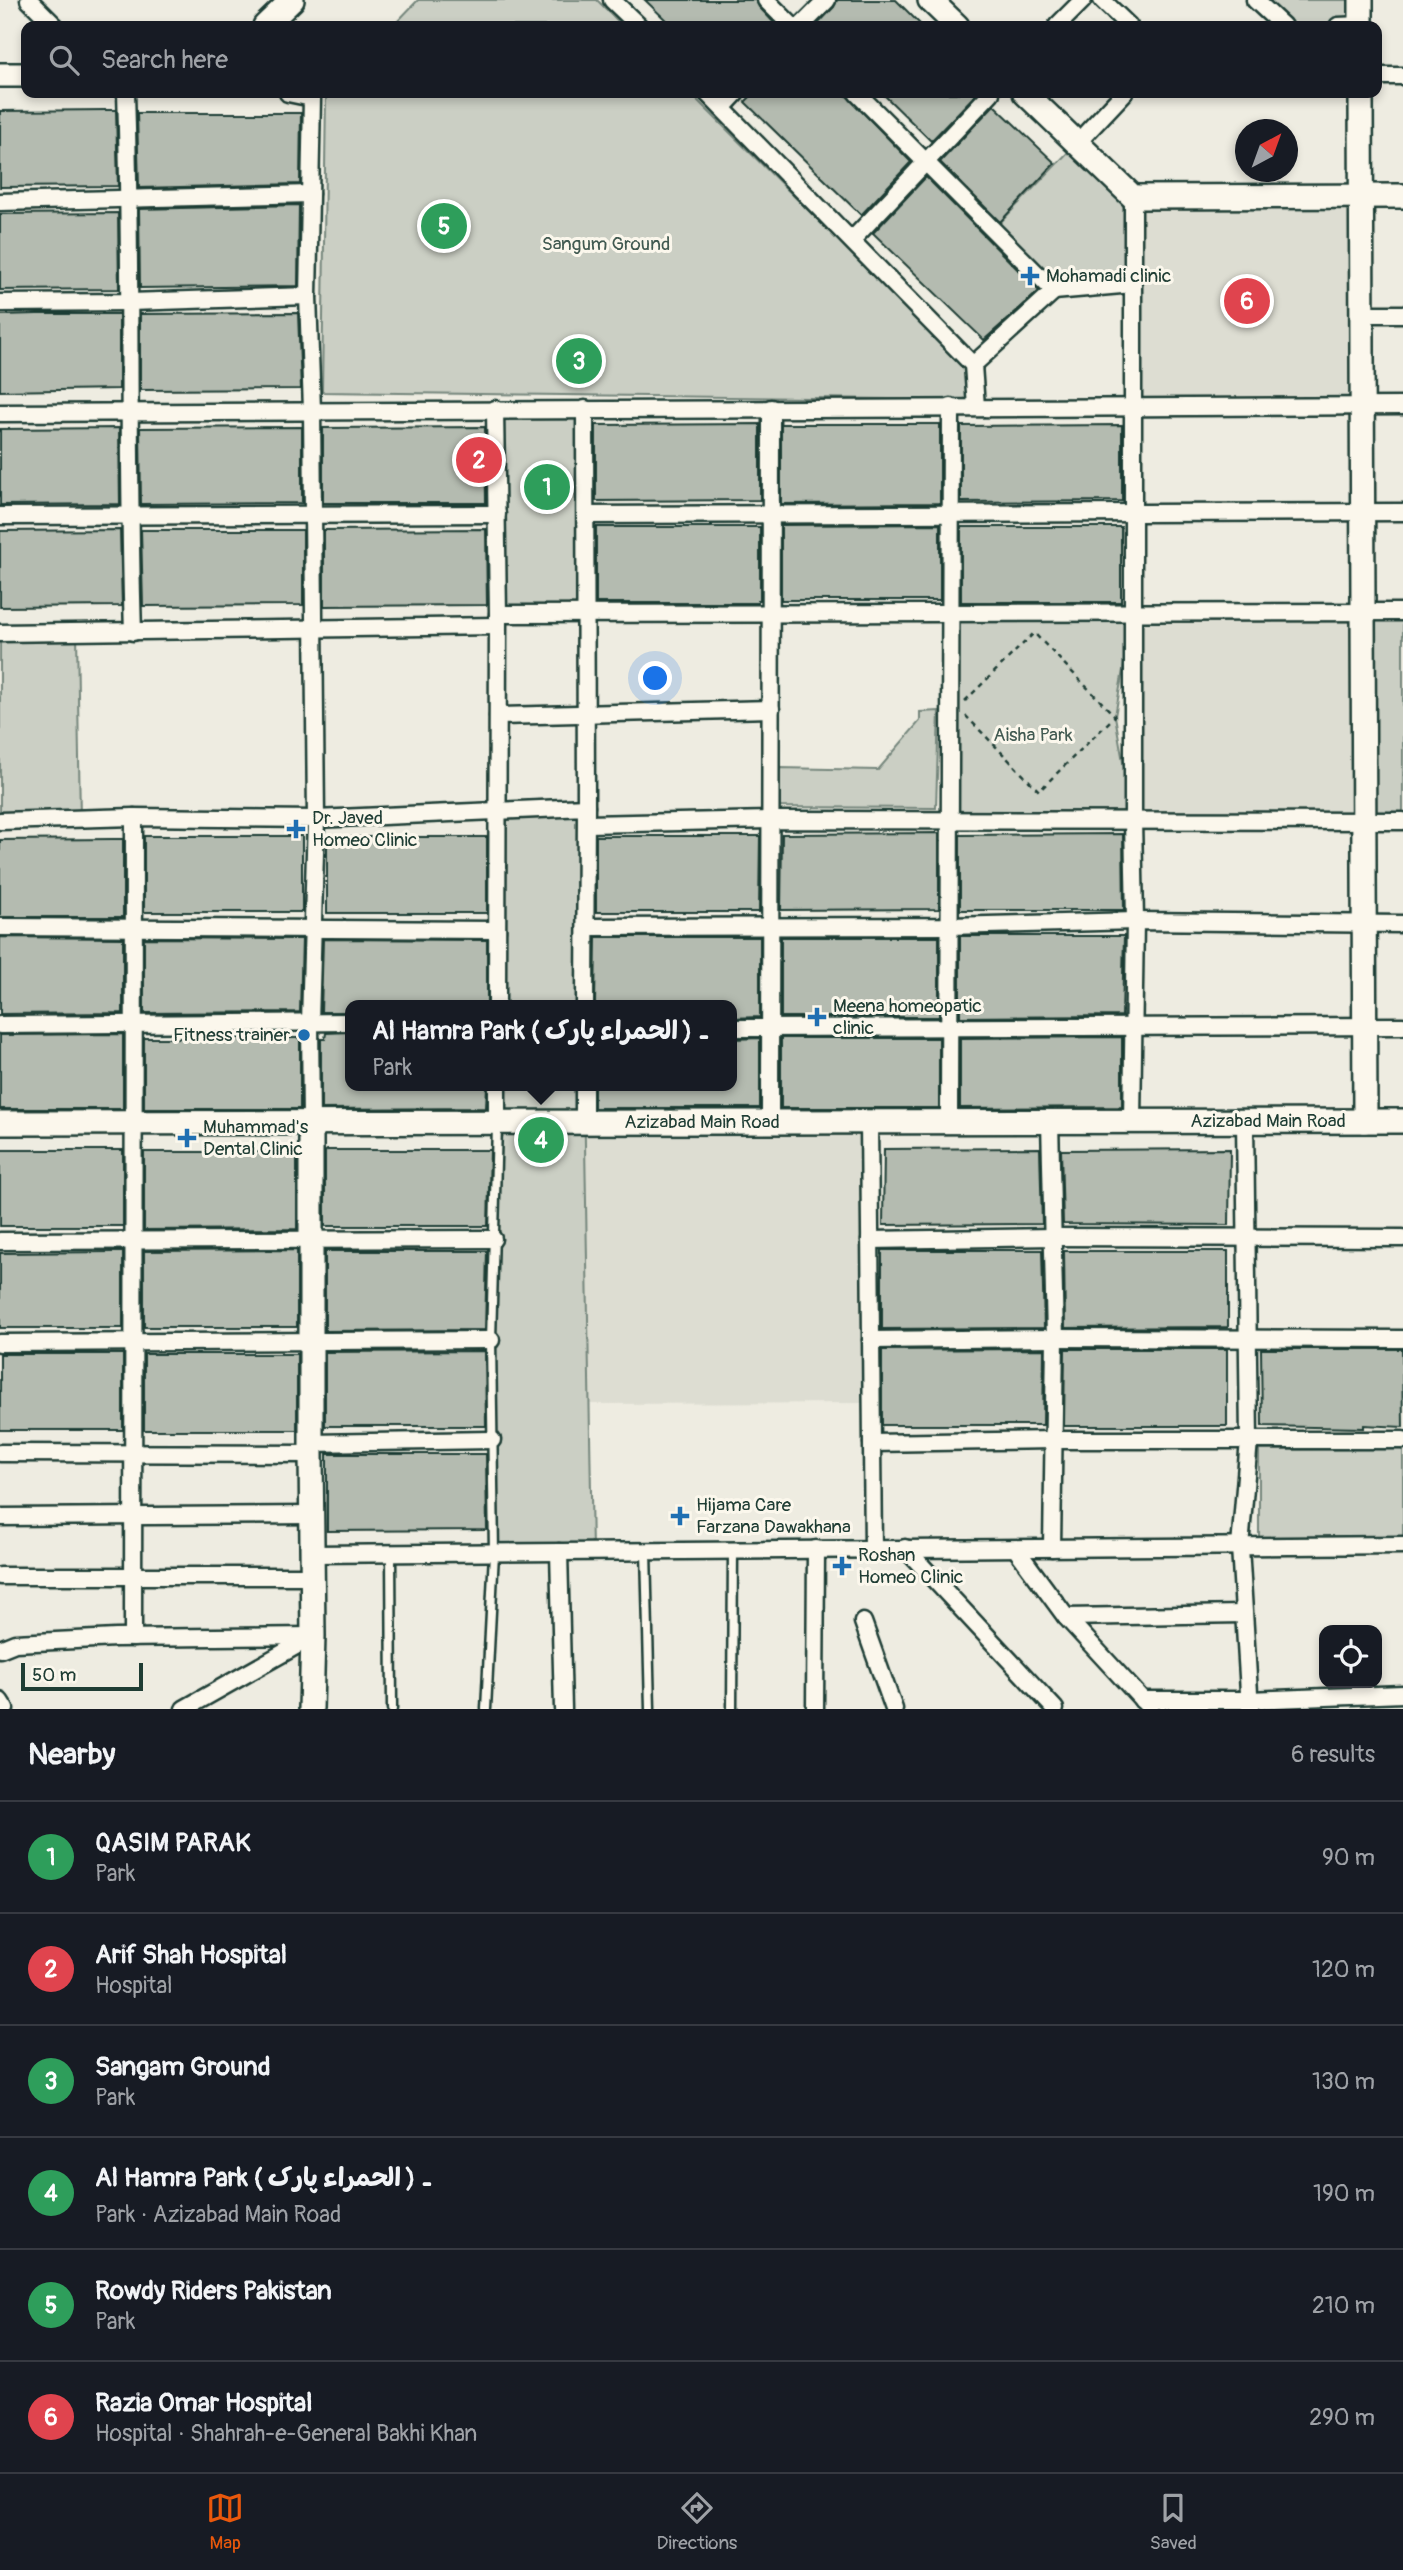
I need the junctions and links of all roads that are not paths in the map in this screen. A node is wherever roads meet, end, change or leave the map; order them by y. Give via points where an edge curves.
1 (29, 0) edge
2 (292, 0) edge
3 (612, 0) edge
4 (766, 0) edge
5 (827, 0) edge
6 (930, 0) edge
7 (1083, 0) edge
8 (1102, 0) edge
9 (1255, 0) edge
10 (1361, 0) edge
11 (50, 21) edge
12 (270, 21) edge
13 (634, 21) edge
14 (787, 21) edge
15 (806, 21) edge
16 (952, 21) edge
17 (1062, 21) edge
18 (1124, 21) edge
19 (1278, 21) edge
20 (1361, 21) edge
21 (0, 75) edge
22 (21, 75) edge
23 (1382, 76) edge
24 (1403, 76) edge
25 (126, 98) edge
26 (312, 98) edge
27 (712, 98) edge
28 (731, 98) edge
29 (863, 98) edge
30 (986, 98) edge
31 (1030, 98) edge
32 (1119, 98) edge
33 (1361, 98) edge
34 (722, 107) junction
35 (1077, 143) junction
36 (926, 162) junction
37 (310, 194) junction
38 (1362, 196) junction
39 (1403, 196) edge
40 (1133, 197) junction
41 (129, 199) junction
42 (0, 202) edge
43 (852, 240) junction
44 (1133, 284) junction
45 (1054, 290) junction
46 (308, 296) junction
47 (130, 302) junction
48 (0, 303) edge
49 (1362, 314) junction
50 (1403, 314) edge
51 (974, 365) junction
52 (1362, 405) junction
53 (1403, 405) edge
54 (1133, 406) junction
55 (951, 407) junction
56 (976, 407) junction
57 (585, 408) junction
58 (771, 408) junction
59 (495, 409) junction
60 (312, 410) junction
61 (131, 412) junction
62 (0, 413) edge
63 (1363, 512) junction
64 (1403, 512) edge
65 (1133, 513) junction
66 (497, 514) junction
67 (771, 514) junction
68 (950, 514) junction
69 (586, 515) junction
70 (0, 516) edge
71 (129, 516) junction
72 (313, 516) junction
73 (1363, 612) junction
74 (1403, 612) edge
75 (949, 613) junction
76 (1133, 613) junction
77 (586, 614) junction
78 (771, 614) junction
79 (498, 620) junction
80 (313, 627) junction
81 (133, 632) junction
82 (0, 633) edge
83 (771, 709) junction
84 (586, 714) junction
85 (498, 716) junction
86 (586, 807) junction
87 (499, 810) junction
88 (134, 817) junction
89 (316, 819) junction
90 (770, 820) junction
91 (949, 820) junction
92 (1133, 820) junction
93 (0, 821) edge
94 (1364, 821) junction
95 (1403, 821) edge
96 (587, 824) junction
97 (1135, 921) junction
98 (1403, 923) edge
99 (1365, 924) junction
100 (949, 926) junction
101 (0, 927) edge
102 (770, 927) junction
103 (133, 928) junction
104 (586, 928) junction
105 (314, 929) junction
106 (497, 930) junction
107 (497, 1000) edge
108 (585, 1000) edge
109 (310, 1022) junction
110 (345, 1022) edge
111 (134, 1024) junction
112 (0, 1025) edge
113 (1365, 1026) junction
114 (1403, 1026) edge
115 (949, 1027) junction
116 (1132, 1027) junction
117 (737, 1028) edge
118 (770, 1028) junction
119 (497, 1091) edge
120 (584, 1091) edge
121 (1050, 1121) junction
122 (1132, 1121) junction
123 (1245, 1121) junction
124 (1365, 1121) junction
125 (1403, 1121) edge
126 (497, 1122) junction
127 (584, 1122) junction
128 (770, 1122) junction
129 (869, 1122) junction
130 (949, 1122) junction
131 (133, 1123) junction
132 (312, 1123) junction
133 (0, 1124) edge
134 (1054, 1237) junction
135 (1247, 1238) junction
136 (1403, 1238) edge
137 (493, 1239) junction
138 (311, 1240) junction
139 (870, 1240) junction
140 (0, 1241) edge
141 (133, 1241) junction
142 (1055, 1338) junction
143 (1248, 1339) junction
144 (1403, 1339) edge
145 (491, 1340) junction
146 (871, 1340) junction
147 (311, 1341) junction
148 (133, 1342) junction
149 (0, 1343) edge
150 (492, 1440) junction
151 (1054, 1440) junction
152 (1249, 1440) junction
153 (1403, 1440) edge
154 (872, 1443) junction
155 (311, 1449) junction
156 (0, 1453) edge
157 (133, 1454) junction
158 (312, 1515) junction
159 (133, 1516) junction
160 (0, 1517) edge
161 (1403, 1545) edge
162 (1240, 1547) junction
163 (905, 1548) junction
164 (1052, 1548) junction
165 (816, 1549) junction
166 (1016, 1549) junction
167 (733, 1550) junction
168 (646, 1551) junction
169 (873, 1551) junction
170 (559, 1552) junction
171 (391, 1553) junction
172 (494, 1553) junction
173 (312, 1565) junction
174 (0, 1576) edge
175 (133, 1577) junction
176 (1243, 1614) junction
177 (1066, 1617) junction
178 (863, 1622) dead end
179 (313, 1636) junction
180 (133, 1638) junction
181 (0, 1649) edge
182 (1403, 1694) edge
183 (0, 1701) edge
184 (1147, 1704) edge
185 (1250, 1705) edge
186 (5, 1709) edge
187 (184, 1709) edge
188 (311, 1709) edge
189 (392, 1709) edge
190 (486, 1709) edge
191 (563, 1709) edge
192 (650, 1709) edge
193 (732, 1709) edge
194 (815, 1709) edge
195 (894, 1709) edge
196 (1055, 1709) edge

1 - 11 street
2 - 12 street
3 - 13 street
4 - 14 street
5 - 15 street
6 - 16 street
7 - 17 street
8 - 18 street
9 - 19 street
10 - 20 street
21 - 22 street
23 - 24 street
25 - 41 street
26 - 37 street
27 - 34 street
28 - 34 street
29 - 36 street
30 - 36 street
31 - 35 street
32 - 35 street
33 - 38 street
34 - 43 street
35 - 40 street
36 - 43 street
36 - 45 street
37 - 41 street
37 - 46 street
38 - 39 street
38 - 40 street
38 - 49 street
40 - 44 street
41 - 42 street
41 - 47 street
43 - 51 street
44 - 45 street
44 - 54 street
45 - 51 street
46 - 47 street
46 - 60 street
47 - 48 street
47 - 61 street
49 - 50 street
49 - 52 street
51 - 56 street
52 - 53 street
52 - 54 street
52 - 63 street
54 - 56 street
54 - 65 street
55 - 56 street
55 - 58 street
55 - 68 street
57 - 58 street
57 - 59 street
57 - 69 street
58 - 67 street
59 - 60 street
59 - 66 street
60 - 61 street
60 - 72 street
61 - 62 street
61 - 71 street
63 - 64 street
63 - 65 street
63 - 73 street
65 - 68 street
65 - 76 street
66 - 72 street
66 - 79 street
67 - 68 street
67 - 69 street
67 - 78 street
68 - 75 street
69 - 77 street
70 - 71 street
71 - 72 street
71 - 81 street
72 - 80 street
73 - 74 street
73 - 76 street
73 - 94 street
75 - 76 street
75 - 78 street
75 - 91 street
76 - 92 street
77 - 78 street
77 - 79 street
77 - 84 street
78 - 83 street
79 - 80 street
79 - 85 street
80 - 81 street
80 - 89 street
81 - 82 street
83 - 84 street
83 - 90 street
84 - 85 street
84 - 86 street
85 - 87 street
86 - 87 street
86 - 96 street
87 - 89 street
87 - 106 street
88 - 89 street
88 - 93 street
88 - 103 street
89 - 105 street
90 - 91 street
90 - 96 street
90 - 102 street
91 - 92 street
91 - 100 street
92 - 94 street
92 - 97 street
94 - 95 street
94 - 99 street
96 - 104 street
97 - 99 street
97 - 100 street
97 - 116 street
98 - 99 street
99 - 113 street
100 - 102 street
100 - 115 street
101 - 103 street
102 - 104 street
102 - 118 street
103 - 105 street
103 - 111 street
104 - 108 street
105 - 106 street
105 - 109 street
106 - 107 street
109 - 110 street
109 - 111 street
109 - 132 street
111 - 112 street
111 - 131 street
113 - 114 street
113 - 116 street
113 - 124 street
115 - 116 street
115 - 118 street
115 - 130 street
116 - 122 street
117 - 118 street
118 - 128 street
119 - 126 street
120 - 127 street
121 - 122 street, Azizabad Main Road
121 - 130 street, Azizabad Main Road
121 - 134 street
122 - 123 street, Azizabad Main Road
123 - 124 street, Azizabad Main Road
123 - 135 street
124 - 125 street, Azizabad Main Road
126 - 127 street, Azizabad Main Road
126 - 132 street, Azizabad Main Road
126 - 137 lane
127 - 128 street, Azizabad Main Road
128 - 129 street, Azizabad Main Road
129 - 130 street, Azizabad Main Road
129 - 139 street
131 - 132 street, Azizabad Main Road
131 - 133 street, Azizabad Main Road
131 - 141 street
132 - 138 street
134 - 135 street
134 - 139 street
134 - 142 street
135 - 136 street
135 - 143 street
137 - 138 street
137 - 145 lane
138 - 141 street
138 - 147 street
139 - 146 street
140 - 141 street
141 - 148 street
142 - 143 street
142 - 146 street
142 - 151 street
143 - 144 street
143 - 152 street
145 - 147 street
145 - 150 lane
146 - 154 street
147 - 148 street
147 - 155 street
148 - 149 street
148 - 157 street
150 - 155 street
150 - 172 lane
151 - 152 street
151 - 154 street
151 - 164 street
152 - 153 street
152 - 162 street
154 - 169 street
155 - 157 street
155 - 158 street
156 - 157 street
157 - 159 street
158 - 159 street
158 - 173 street
159 - 160 street
159 - 175 street
161 - 162 street
162 - 164 street
162 - 176 street
163 - 166 street
163 - 169 street
163 - 196 street
164 - 166 street
165 - 167 street
165 - 169 street
165 - 194 street
166 - 177 street
167 - 168 street
167 - 193 lane
168 - 170 street
168 - 192 lane
170 - 172 street
170 - 191 street
171 - 172 street
171 - 173 street
171 - 189 lane
172 - 190 lane
173 - 175 street
173 - 179 street
174 - 175 street
175 - 180 street
176 - 177 street
176 - 185 street
177 - 184 street
178 - 195 street
179 - 180 street
179 - 187 street
179 - 188 street
180 - 181 street via 15,1643
182 - 185 street
183 - 186 street
184 - 185 street

